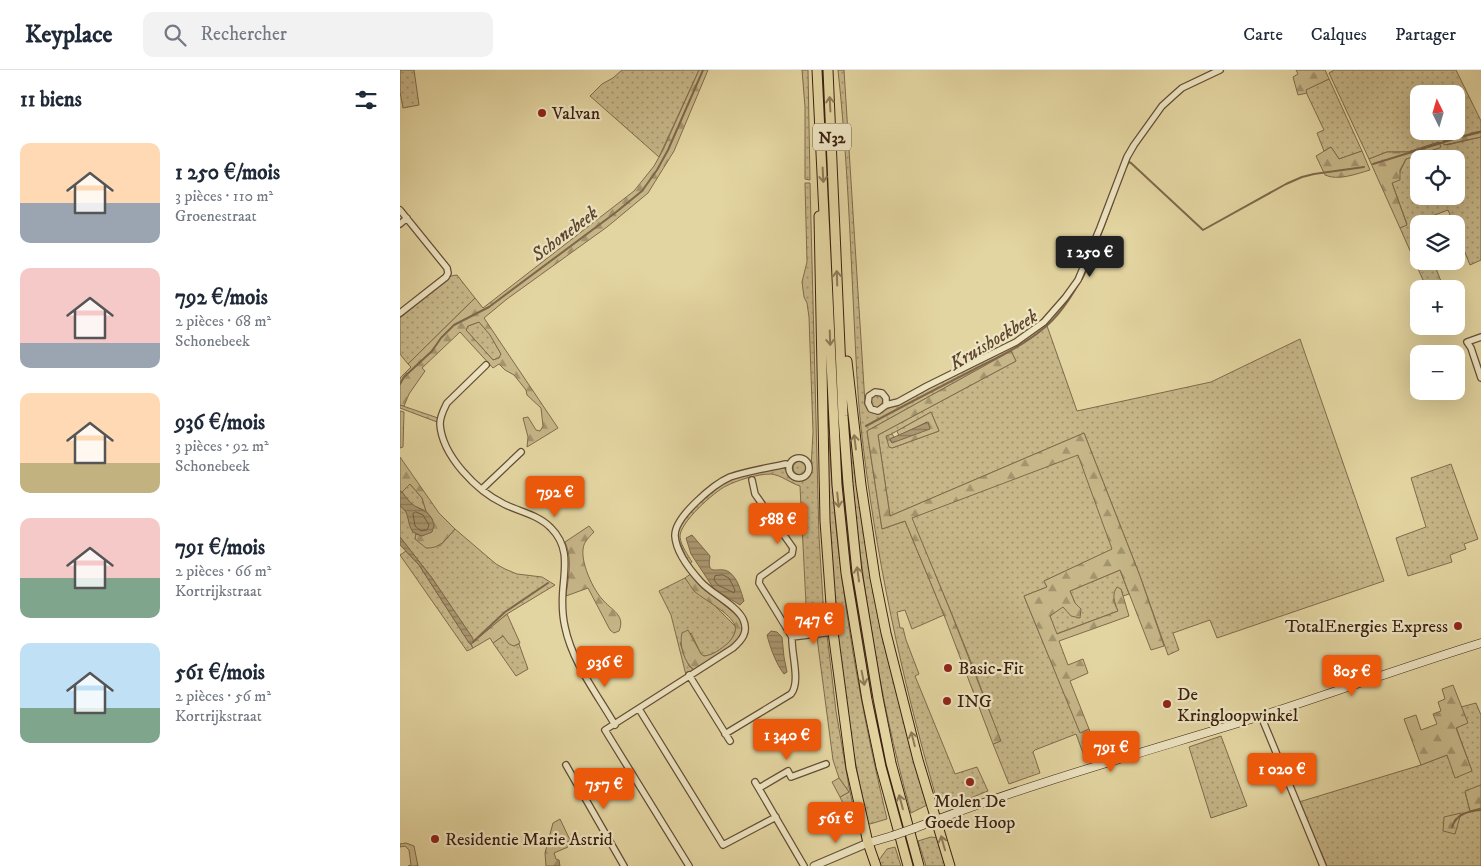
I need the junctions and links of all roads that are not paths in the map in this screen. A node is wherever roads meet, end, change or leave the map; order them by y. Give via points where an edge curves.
1 (818, 70) edge
2 (828, 70) edge
3 (1220, 70) edge
4 (824, 202) junction
5 (400, 210) edge
6 (406, 218) junction
7 (400, 224) edge
8 (400, 313) edge
9 (840, 326) junction
10 (1481, 337) edge
11 (486, 365) dead end
12 (1481, 378) edge
13 (886, 405) dead end
14 (521, 452) dead end
15 (790, 465) dead end
16 (752, 480) dead end
17 (482, 489) junction
18 (833, 632) junction
19 (792, 637) junction
20 (1481, 643) edge
21 (689, 675) junction
22 (639, 709) junction
23 (1261, 716) junction
24 (615, 725) junction
25 (725, 734) junction
26 (730, 741) dead end
27 (826, 764) dead end
28 (566, 765) dead end
29 (776, 817) junction
30 (936, 819) junction
31 (868, 843) junction
32 (624, 866) edge
33 (689, 866) edge
34 (804, 866) edge
35 (814, 866) edge
36 (876, 866) edge
37 (908, 866) edge
38 (919, 866) edge
39 (950, 866) edge
40 (1323, 866) edge

1 -> 4 highway, N32
9 -> 2 highway, N32
3 - 13 street via 1182,88 1162,106 1134,145 1078,280 1044,322 1016,342 898,402
4 - 18 highway via 818,213 825,521
4 -> 37 highway, N32 via 836,475 846,573 881,767
5 - 6 street
6 - 7 street
6 - 8 street via 448,273
30 -> 9 highway via 900,692 877,587 855,441 846,350
38 -> 9 highway, N32 via 889,753 860,590 848,484
10 - 12 street via 1467,342
11 - 17 street via 447,403 440,424 448,452
14 - 17 street
15 - 21 street via 745,473 719,483 696,502 676,527 676,541 685,562 701,582 740,614 745,627 743,639 733,648
16 - 19 street via 755,494 793,548 792,554 760,577 759,583
17 - 24 street via 505,505 541,519 561,542 566,563 562,605 569,640 578,663
18 - 19 street
18 - 31 highway via 851,768
19 - 25 street via 794,690
20 - 23 main road
21 - 22 street
21 - 25 street
22 - 24 street
22 - 29 street via 723,845
23 - 30 main road
23 - 40 street
24 - 33 street via 605,730
25 - 26 street
27 - 29 street via 791,777 788,771 757,785
28 - 32 street
29 - 34 street
30 - 31 main road, bridge
39 -> 30 highway
31 - 35 street
31 - 36 highway

